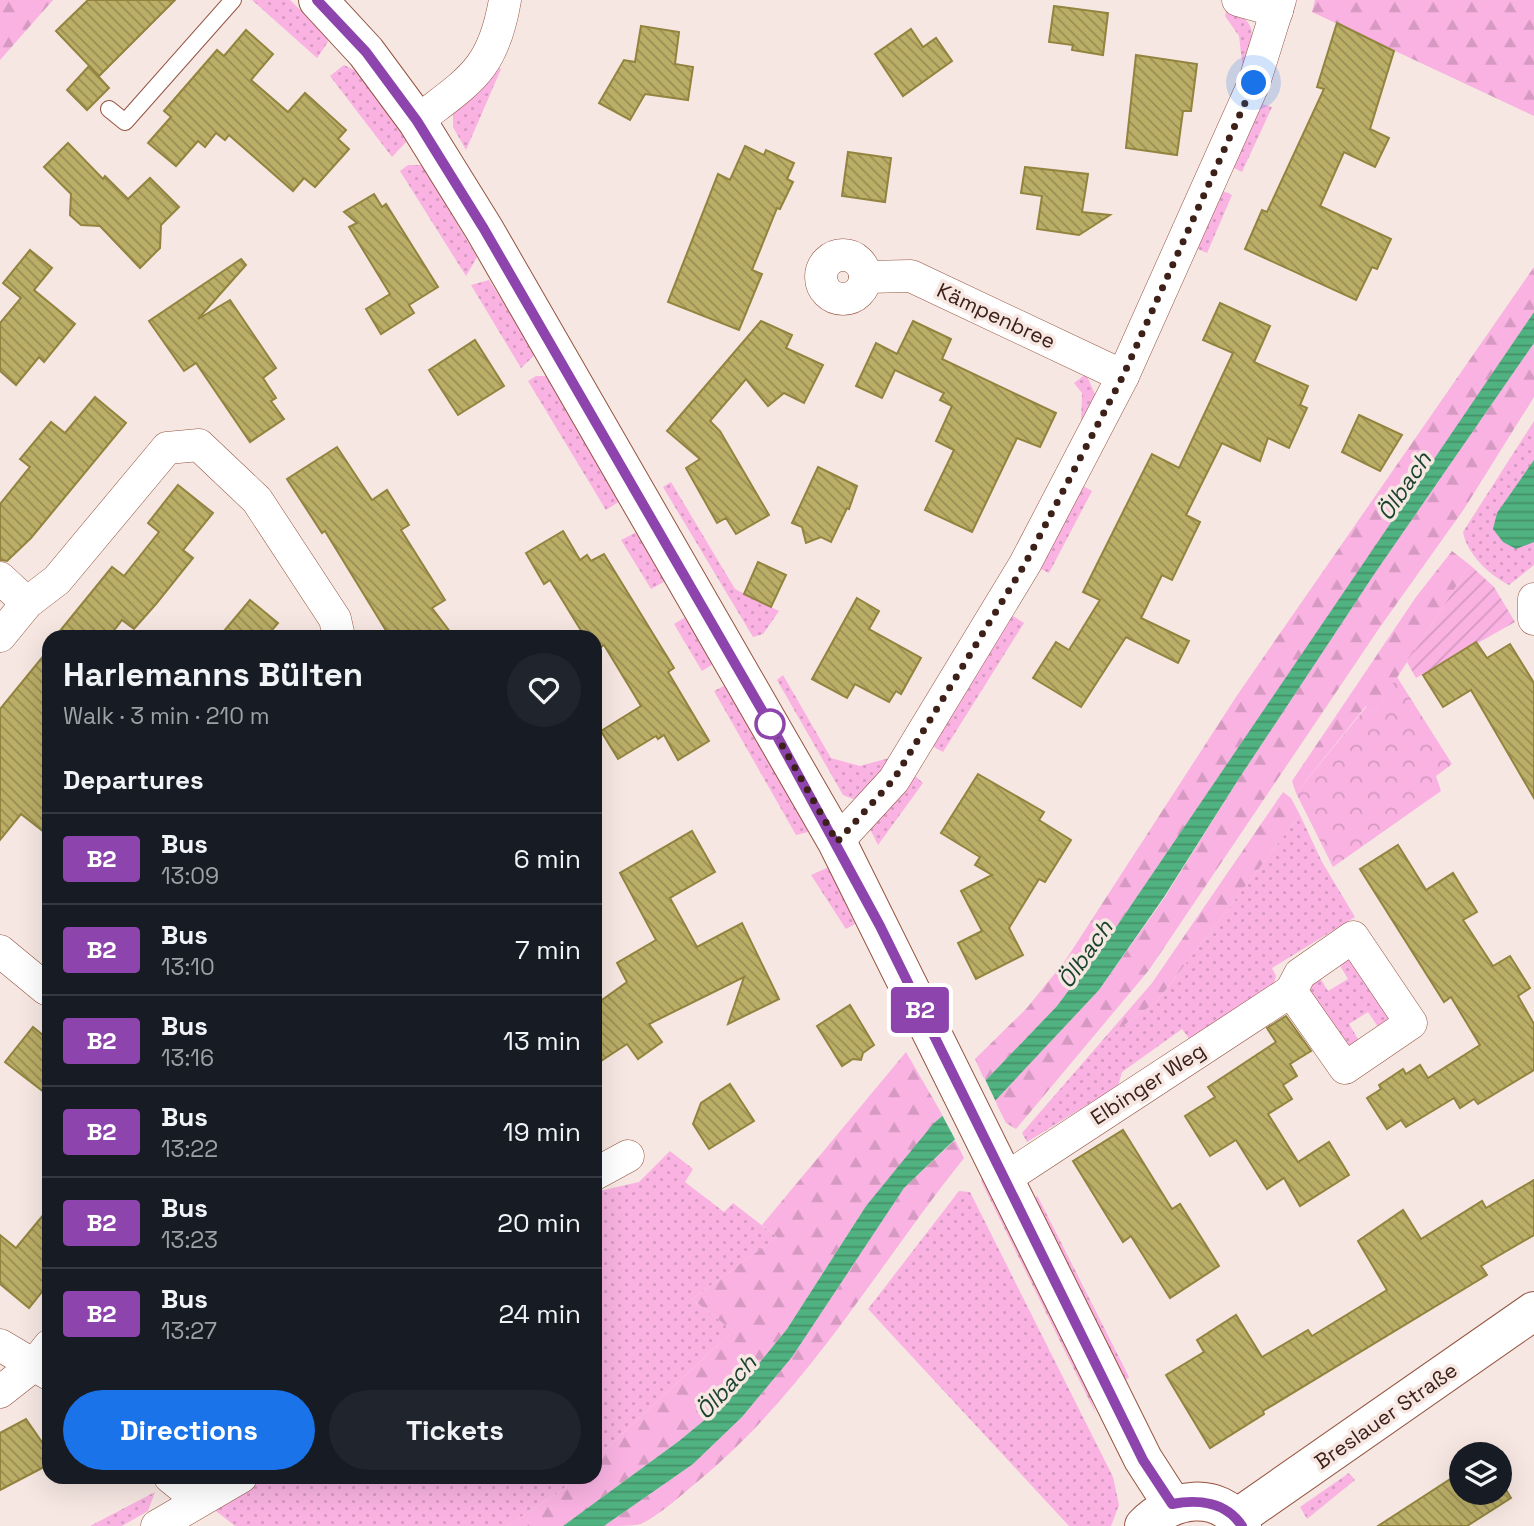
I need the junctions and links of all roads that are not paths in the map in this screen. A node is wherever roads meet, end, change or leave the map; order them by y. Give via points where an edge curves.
1 (233, 0) edge
2 (317, 0) edge
3 (505, 0) edge
4 (1238, 0) edge
5 (1279, 6) edge
6 (109, 109) dead end
7 (417, 121) junction
8 (865, 277) dead end
9 (1123, 376) junction
10 (0, 578) edge
11 (1534, 599) edge
12 (27, 603) junction
13 (1534, 619) edge
14 (337, 630) edge
15 (0, 636) edge
16 (837, 842) junction
17 (0, 951) edge
18 (42, 983) edge
19 (1291, 991) dead end
20 (628, 1156) dead end
21 (602, 1170) edge
22 (1006, 1178) junction
23 (1534, 1311) edge
24 (0, 1345) edge
25 (42, 1361) edge
26 (42, 1363) edge
27 (0, 1392) edge
28 (179, 1484) edge
29 (228, 1484) edge
30 (198, 1500) junction
31 (1158, 1515) edge
32 (1240, 1522) edge
33 (157, 1526) edge

1 - 6 lane via 125,122
2 - 7 street via 366,52
3 - 7 street via 495,43 474,78
4 - 5 street
5 - 9 street via 1254,83
7 - 16 street via 484,229
8 - 9 street, Kämpenbree via 911,276
9 - 16 street via 991,623 894,779
10 - 12 street
11 - 13 street
12 - 14 street via 57,580 167,448 199,445 257,500 335,619
12 - 15 street
16 - 22 street
17 - 18 street
19 - 22 street, Elbinger Weg
20 - 21 street
22 - 31 street via 1143,1460
23 - 32 street, Breslauer Straße
24 - 25 street
26 - 27 street
28 - 30 street
29 - 30 street
30 - 33 street
31 - 32 street via 1192,1501 1211,1503

